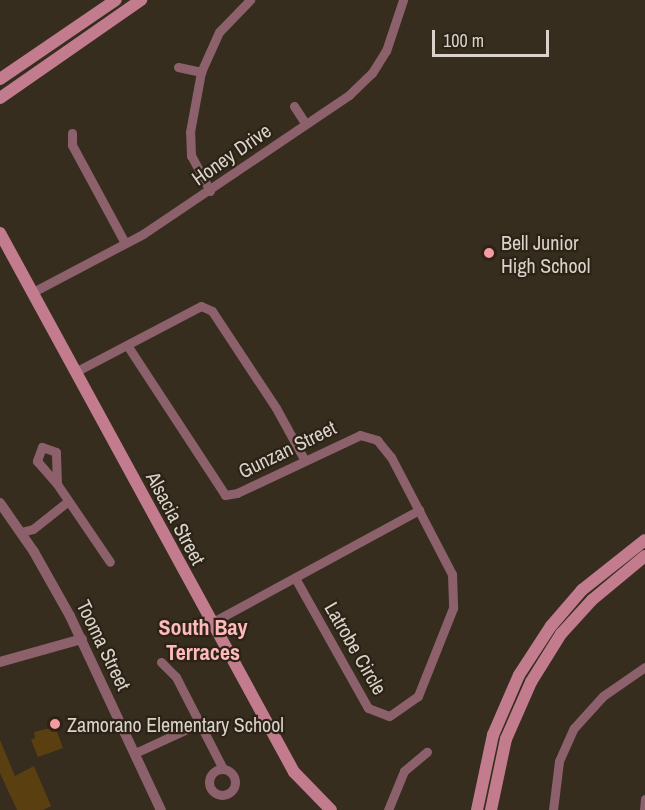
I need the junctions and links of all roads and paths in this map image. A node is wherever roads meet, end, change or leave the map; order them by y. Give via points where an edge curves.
1 (116, 0) edge
2 (141, 0) edge
3 (250, 0) edge
4 (403, 0) edge
5 (178, 67) dead end
6 (201, 72) junction
7 (0, 80) edge
8 (0, 98) edge
9 (294, 105) dead end
10 (305, 123) junction
11 (72, 133) dead end
12 (210, 191) junction
13 (0, 233) edge
14 (124, 241) junction
15 (33, 292) junction
16 (127, 345) junction
17 (77, 371) junction
18 (391, 457) joint
19 (304, 459) junction
20 (57, 484) dead end
21 (67, 502) junction
22 (0, 503) edge
23 (419, 510) junction
24 (21, 532) junction
25 (645, 540) edge
26 (645, 556) edge
27 (110, 562) dead end
28 (295, 578) junction
29 (211, 623) junction
30 (82, 639) junction
31 (0, 662) edge
32 (161, 662) dead end
33 (645, 667) edge
34 (200, 723) junction
35 (427, 752) dead end
36 (135, 753) junction
37 (223, 769) dead end
38 (645, 800) edge
39 (161, 810) edge
40 (331, 810) edge
41 (388, 810) edge
42 (477, 810) edge
43 (491, 810) edge
44 (553, 810) edge
45 (644, 810) edge

1 - 7 main road
2 - 8 main road
3 - 6 street via 219,32
4 - 10 street, Honey Drive via 386,51 372,73 349,95
5 - 6 street
6 - 12 street via 190,132 191,156
9 - 10 street
10 - 12 street, Honey Drive
11 - 14 street via 72,145
12 - 14 street, Honey Drive via 143,234
13 - 15 main road, Alsacia Street
14 - 15 street, Honey Drive
15 - 17 main road, Alsacia Street
16 - 17 street
16 - 19 street, Gunzan Street via 225,495 237,493
16 - 19 street via 193,309 201,306 212,310
17 - 29 main road, Alsacia Street
18 - 19 street, Gunzan Street via 372,436 360,435
18 - 23 street, Latrobe Circle
20 - 21 street
21 - 24 street via 33,529
21 - 27 street
22 - 24 street, Tooma Street
23 - 28 street
23 - 28 street, Latrobe Circle via 452,574 453,608 425,685 418,696 389,716 368,708
24 - 30 street, Tooma Street
25 - 42 main road via 582,590 551,626 519,675 493,735
26 - 43 main road via 592,600 561,634 531,682 506,739
28 - 29 street
29 - 40 main road, Alsacia Street via 294,772
30 - 31 street
30 - 36 street, Tooma Street
32 - 34 street via 176,677
33 - 44 street via 603,696 574,728 559,761
34 - 36 street
34 - 37 street
35 - 41 street via 404,771
36 - 39 street, Tooma Street
38 - 45 street

